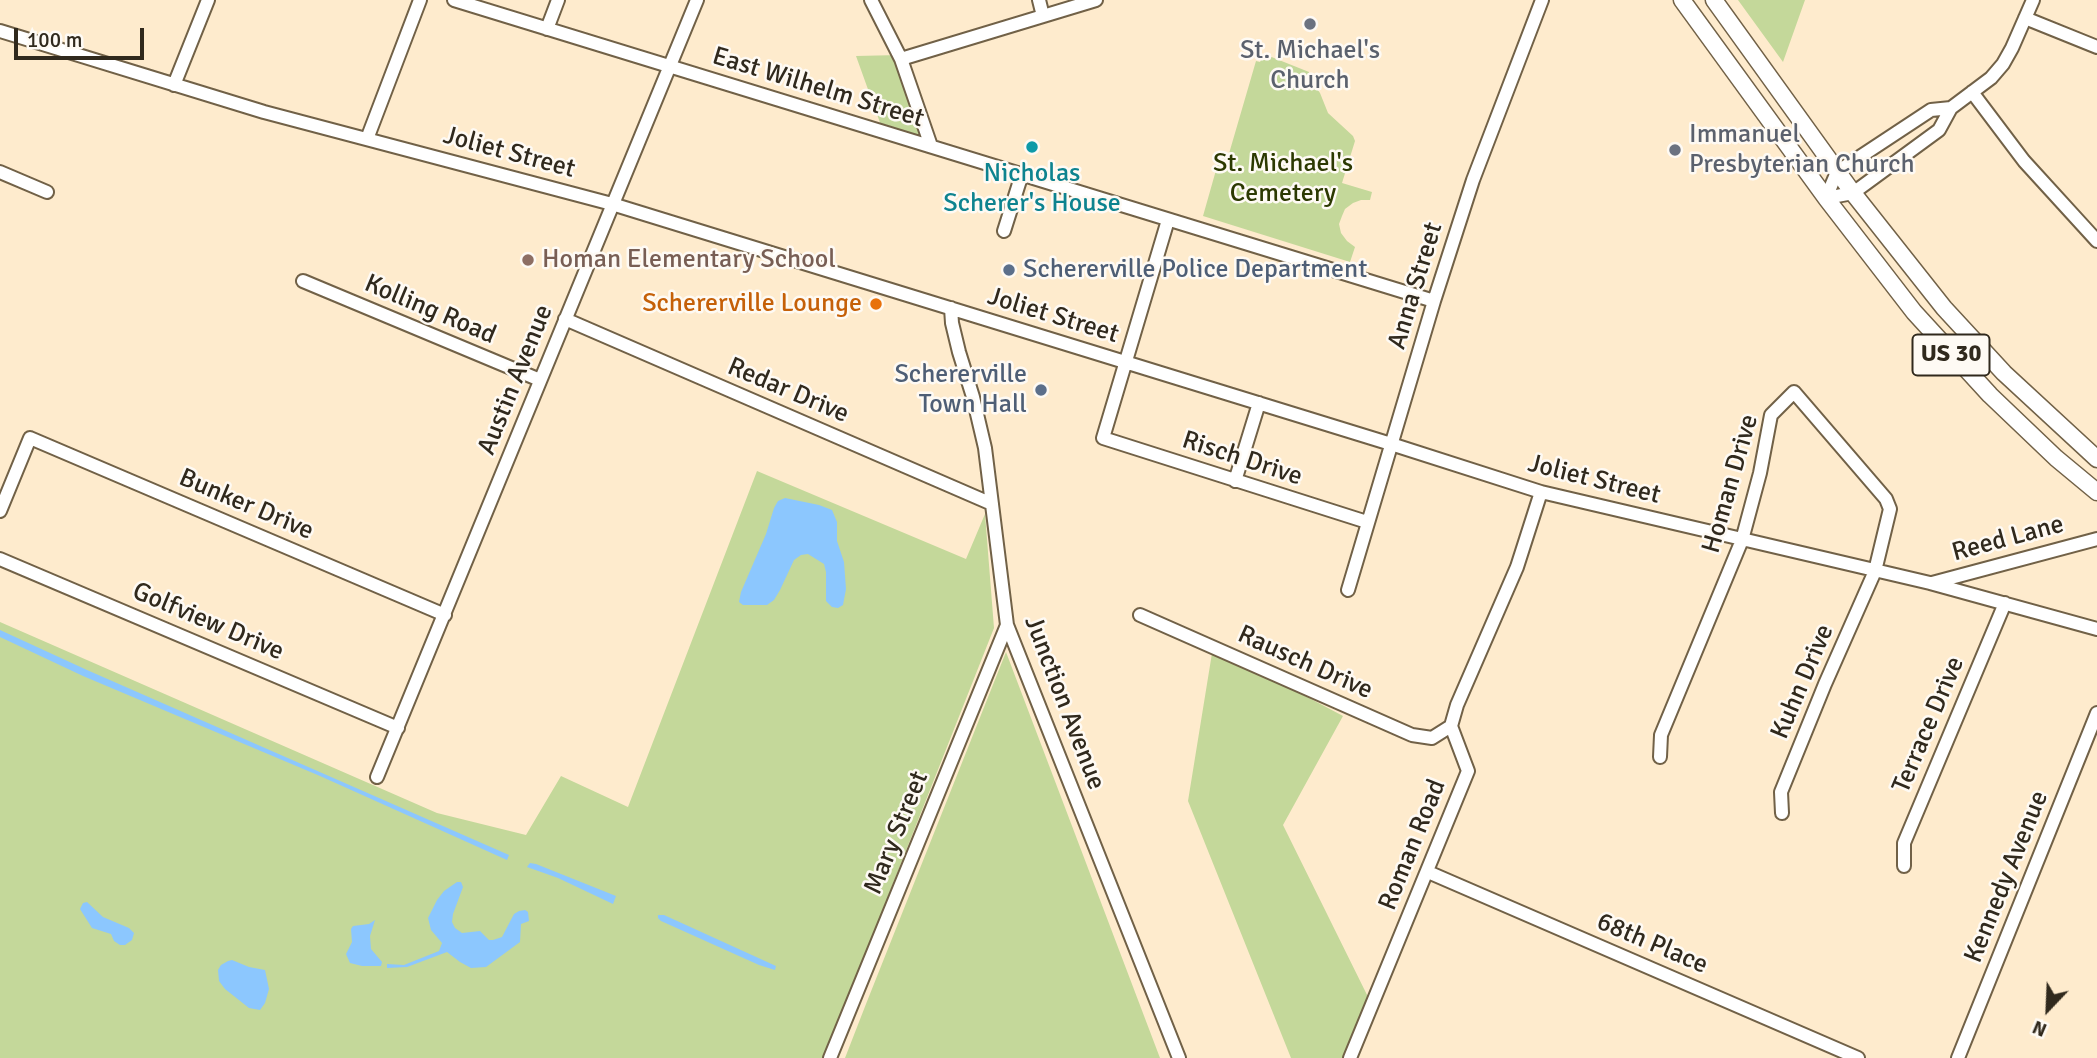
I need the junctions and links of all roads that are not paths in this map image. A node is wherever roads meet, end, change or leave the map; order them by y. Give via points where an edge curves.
1 (208, 0) edge
2 (420, 0) edge
3 (454, 0) edge
4 (558, 0) edge
5 (697, 0) edge
6 (871, 0) edge
7 (1039, 0) edge
8 (1096, 0) edge
9 (1542, 0) edge
10 (1682, 0) edge
11 (1714, 0) edge
12 (2033, 0) edge
13 (1043, 16) junction
14 (2025, 18) junction
15 (547, 29) junction
16 (0, 31) edge
17 (2097, 47) edge
18 (901, 59) junction
19 (670, 66) junction
20 (174, 85) junction
21 (1972, 92) junction
22 (1951, 107) junction
23 (367, 139) junction
24 (931, 146) junction
25 (0, 172) edge
26 (1837, 172) junction
27 (1022, 174) junction
28 (47, 192) dead end
29 (1853, 193) junction
30 (1826, 198) junction
31 (612, 204) junction
32 (1168, 219) junction
33 (1004, 231) dead end
34 (2097, 241) edge
35 (303, 282) dead end
36 (1434, 301) junction
37 (951, 308) junction
38 (565, 319) junction
39 (1126, 363) junction
40 (540, 380) junction
41 (1259, 403) junction
42 (1391, 444) junction
43 (2097, 459) edge
44 (1234, 481) junction
45 (1541, 492) junction
46 (2097, 492) edge
47 (992, 504) junction
48 (0, 510) edge
49 (1367, 522) junction
50 (2097, 539) edge
51 (1742, 540) junction
52 (0, 559) edge
53 (1875, 571) junction
54 (1930, 583) junction
55 (1348, 590) dead end
56 (2005, 603) junction
57 (445, 615) junction
58 (1140, 615) dead end
59 (1007, 625) junction
60 (2097, 629) edge
61 (2097, 713) edge
62 (1451, 726) junction
63 (398, 728) junction
64 (1660, 757) dead end
65 (377, 777) dead end
66 (1782, 813) dead end
67 (1904, 866) dead end
68 (1428, 872) junction
69 (830, 1058) edge
70 (1179, 1058) edge
71 (1350, 1058) edge
72 (1858, 1058) edge
73 (1958, 1058) edge

1 - 20 street
2 - 23 street
3 - 15 street, East Wilhelm Street
4 - 15 street
5 - 19 street, Austin Avenue
6 - 18 street
7 - 13 street
8 - 13 street
9 - 36 street, Anna Street via 1473,180
10 - 30 main road, US 30
11 - 26 main road, US 30
12 - 14 street
13 - 18 street
14 - 17 street
14 - 21 street via 2003,64
15 - 19 street, East Wilhelm Street
16 - 20 street, Joliet Street
18 - 24 street
19 - 24 street, East Wilhelm Street
19 - 31 street, Austin Avenue
20 - 23 street, Joliet Street
21 - 22 street
21 - 34 street via 2024,161
22 - 26 street via 1931,110
22 - 29 street via 1939,130
23 - 31 street, Joliet Street
24 - 27 street, East Wilhelm Street
25 - 28 street
26 - 29 main road, US 30
26 - 30 street
27 - 32 street, East Wilhelm Street
27 - 33 street
29 - 30 street
29 - 43 main road, US 30 via 1936,298 2004,373
30 - 46 main road, US 30 via 1956,359
31 - 37 street, Joliet Street
31 - 38 street, Austin Avenue
32 - 36 street, East Wilhelm Street
32 - 39 street
35 - 40 street, Kolling Road
36 - 42 street, Anna Street
37 - 39 street, Joliet Street
37 - 47 street, Junction Avenue via 985,448
38 - 40 street, Austin Avenue
38 - 47 street, Redar Drive
39 - 41 street, Joliet Street
39 - 44 street, Risch Drive via 1103,438
40 - 57 street, Austin Avenue
41 - 42 street, Joliet Street
41 - 44 street
42 - 45 street, Joliet Street
42 - 49 street, Anna Street
44 - 49 street, Risch Drive
45 - 51 street, Joliet Street
45 - 62 street via 1517,567
47 - 59 street, Junction Avenue
48 - 57 street, Bunker Drive via 30,438
49 - 55 street, Anna Street
50 - 54 street, Reed Lane
51 - 53 street, Joliet Street
51 - 53 street, Homan Drive via 1771,415 1794,392 1886,499 1890,509
51 - 64 street, Homan Drive via 1661,735
52 - 63 street, Golfview Drive
53 - 54 street, Joliet Street
53 - 66 street, Kuhn Drive via 1781,792
54 - 56 street, Joliet Street
56 - 60 street, Joliet Street
56 - 67 street, Terrace Drive via 1904,844
57 - 63 street, Austin Avenue
58 - 62 street, Rausch Drive via 1412,735 1432,738
59 - 69 street, Mary Street
59 - 70 street, Junction Avenue
61 - 73 street, Kennedy Avenue
62 - 68 street, Roman Road via 1468,771
63 - 65 street, Austin Avenue
68 - 71 street, Roman Road
68 - 72 street, 68th Place

